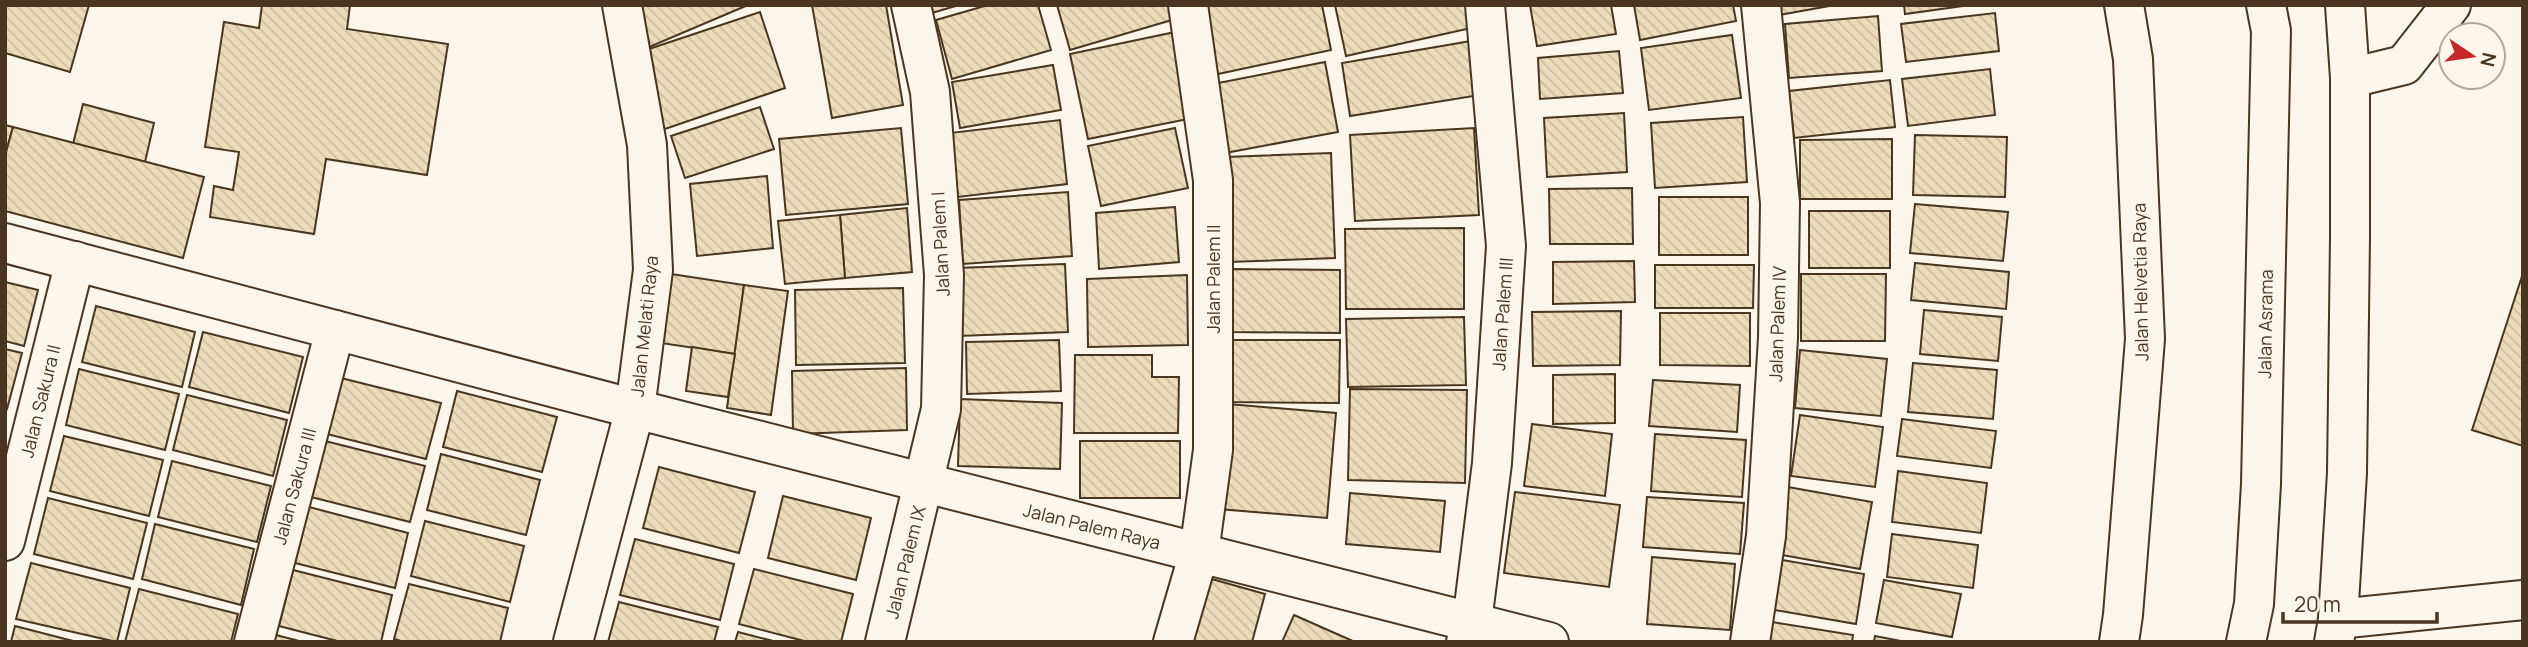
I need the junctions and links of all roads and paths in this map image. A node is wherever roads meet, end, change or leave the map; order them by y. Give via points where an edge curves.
1 (622, 5) edge
2 (911, 5) edge
3 (1188, 5) edge
4 (1485, 5) edge
5 (1761, 5) edge
6 (2124, 5) edge
7 (2266, 5) edge
8 (2345, 5) edge
9 (2451, 5) edge
10 (2350, 78) junction
11 (5, 243) edge
12 (75, 261) junction
13 (335, 330) junction
14 (635, 409) junction
15 (925, 483) junction
16 (5, 541) edge
17 (1199, 553) junction
18 (2523, 600) edge
19 (2336, 631) edge
20 (1469, 632) edge
21 (254, 642) edge
22 (573, 642) edge
23 (885, 642) edge
24 (1173, 642) edge
25 (1549, 642) edge
26 (1749, 642) edge
27 (2119, 642) edge
28 (2246, 642) edge

1 - 14 main road, Jalan Melati Raya via 647,145 653,270
2 - 15 main road, Jalan Palem I via 930,92 944,275 941,409
3 - 17 main road, Jalan Palem II via 1213,180 1213,450
4 - 20 main road, Jalan Palem III via 1506,246 1492,463
5 - 26 main road, Jalan Palem IV via 1780,203 1778,311 1766,536
6 - 27 main road, Jalan Helvetia Raya via 2133,59 2145,338
7 - 28 main road, Jalan Asrama via 2271,32 2261,484 2255,604
8 - 10 main road
9 - 10 main road via 2404,65
10 - 19 main road via 2347,473
11 - 12 main road, Jalan Palem Raya
12 - 13 main road, Jalan Palem Raya
12 - 16 main road, Jalan Sakura II
13 - 14 main road, Jalan Palem Raya
13 - 21 main road, Jalan Sakura III
14 - 15 main road, Jalan Palem Raya
14 - 22 main road, Jalan Melati Raya
15 - 17 main road, Jalan Palem Raya
15 - 23 main road, Jalan Palem IX
17 - 20 main road, Jalan Palem Raya
17 - 24 main road, Jalan Palem II
18 - 19 main road
20 - 25 main road, Jalan Palem Raya

